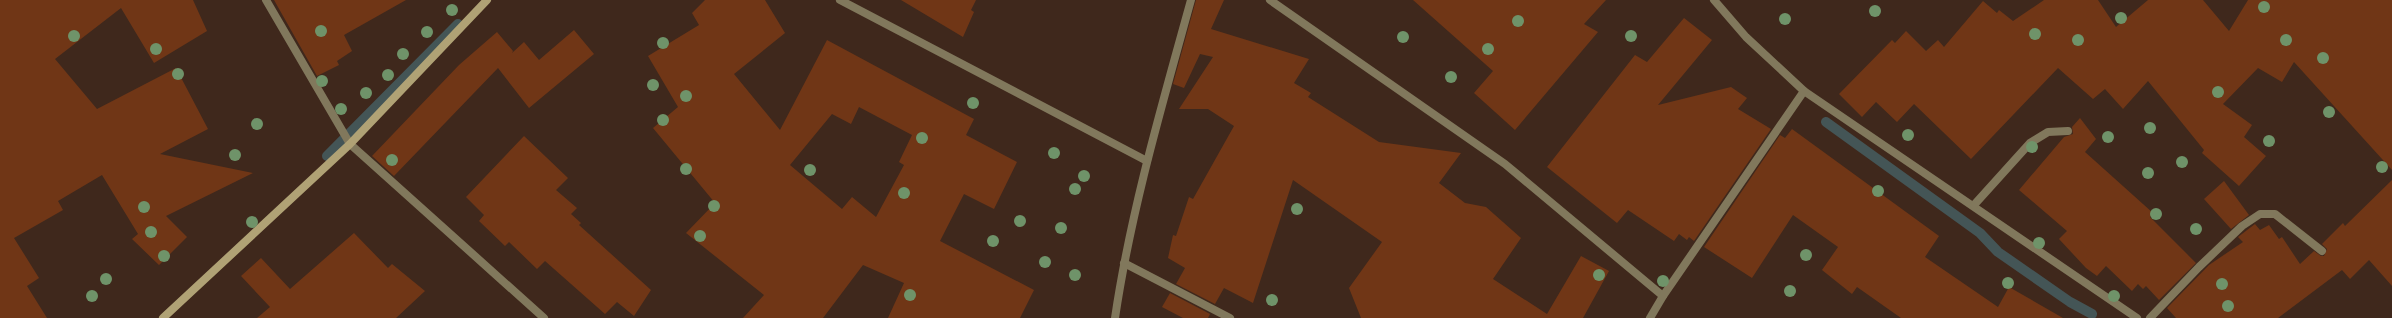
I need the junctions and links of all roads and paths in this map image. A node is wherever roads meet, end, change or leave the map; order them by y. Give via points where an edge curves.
1 (266, 0) edge
2 (487, 0) edge
3 (840, 0) edge
4 (1191, 0) edge
5 (1270, 0) edge
6 (1714, 0) edge
7 (1804, 90) junction
8 (2068, 131) dead end
9 (350, 144) junction
10 (1147, 161) junction
11 (1974, 205) junction
12 (2322, 251) dead end
13 (1124, 263) junction
14 (1663, 296) junction
15 (163, 318) edge
16 (544, 318) edge
17 (1115, 318) edge
18 (1230, 318) edge
19 (1650, 318) edge
20 (2137, 318) edge
21 (2150, 318) edge

1 - 9 street
2 - 9 street
3 - 10 street
4 - 10 street
5 - 14 street via 1505,164
6 - 7 street via 1746,37
7 - 11 street
7 - 14 street
8 - 11 street via 2048,132 2030,143
9 - 15 street
9 - 16 street
10 - 13 street
11 - 20 street
12 - 21 street via 2275,214 2260,214 2242,226
13 - 17 street
13 - 18 street
14 - 19 street

